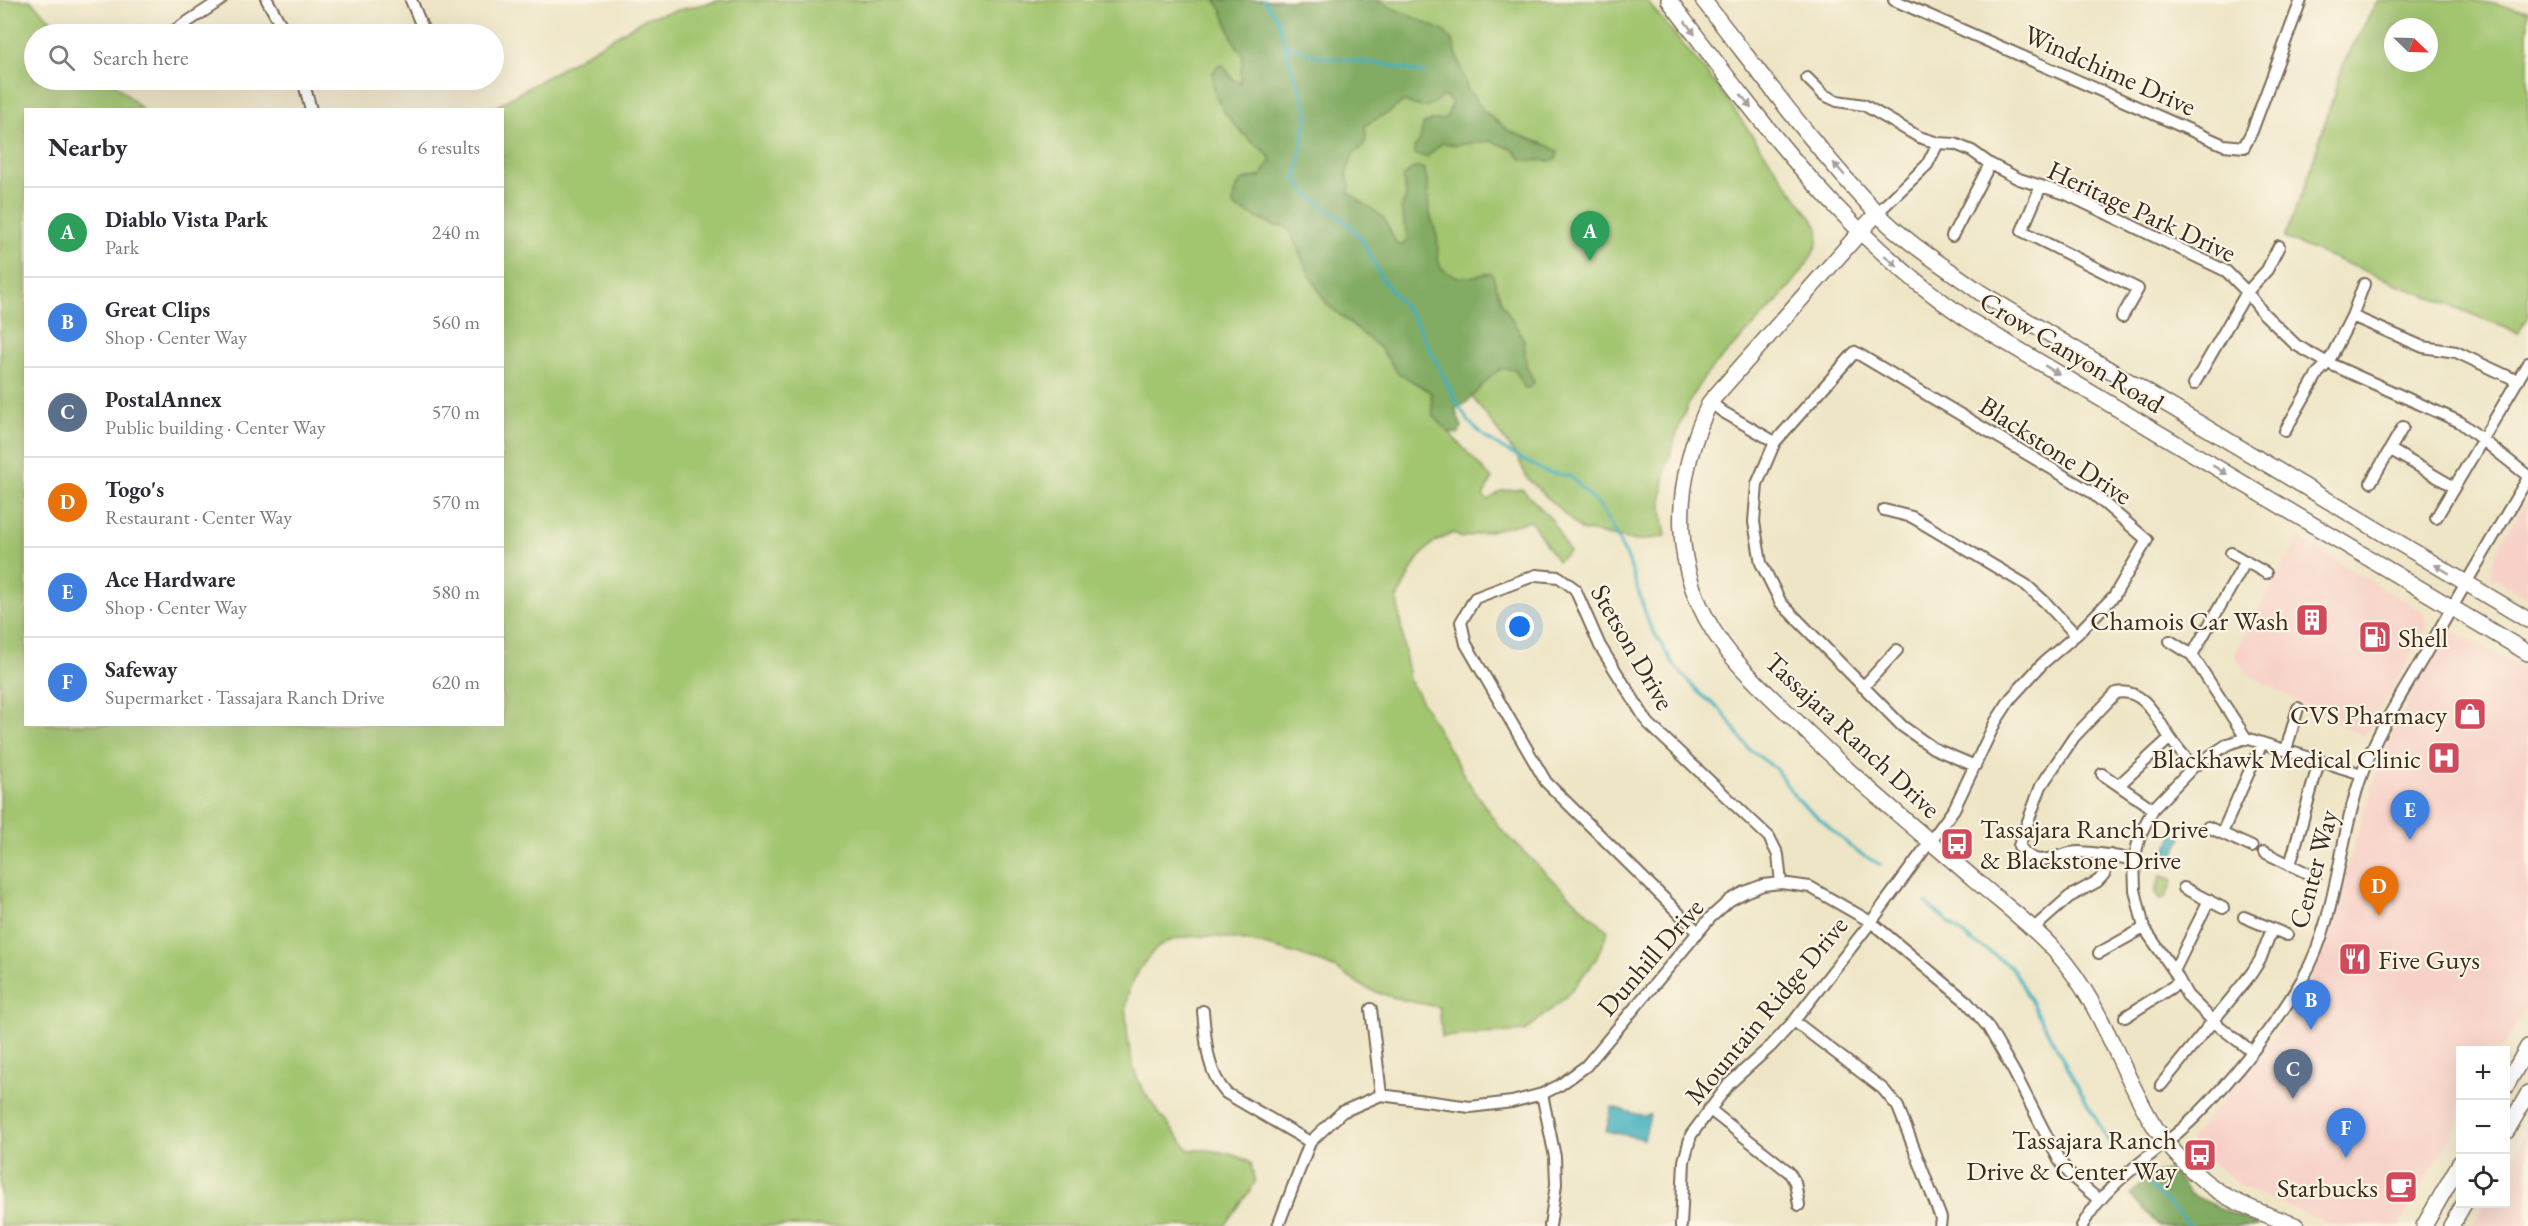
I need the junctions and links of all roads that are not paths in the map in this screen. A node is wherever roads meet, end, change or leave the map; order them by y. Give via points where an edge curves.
1 (221, 0) edge
2 (267, 0) edge
3 (411, 0) edge
4 (1669, 0) edge
5 (1703, 0) edge
6 (1894, 0) edge
7 (2301, 0) edge
8 (182, 24) edge
9 (280, 24) edge
10 (422, 24) edge
11 (1807, 78) dead end
12 (306, 90) edge
13 (310, 108) edge
14 (1938, 143) junction
15 (1990, 164) junction
16 (2041, 186) junction
17 (1877, 213) junction
18 (1859, 232) junction
19 (1952, 236) dead end
20 (2279, 246) dead end
21 (2364, 284) dead end
22 (2247, 292) junction
23 (2352, 316) junction
24 (2122, 317) dead end
25 (2328, 363) junction
26 (2528, 363) edge
27 (2518, 381) junction
28 (2194, 384) dead end
29 (1710, 402) junction
30 (2403, 427) dead end
31 (2285, 431) dead end
32 (2484, 440) junction
33 (1775, 442) junction
34 (2391, 450) junction
35 (2528, 477) edge
36 (2371, 482) dead end
37 (2454, 487) junction
38 (1884, 510) dead end
39 (2436, 518) dead end
40 (2231, 553) dead end
41 (2246, 561) junction
42 (2266, 573) dead end
43 (2466, 583) junction
44 (2451, 608) junction
45 (2528, 620) edge
46 (2076, 635) junction
47 (2170, 641) dead end
48 (1897, 650) dead end
49 (2528, 654) edge
50 (2192, 656) junction
51 (1863, 687) junction
52 (2298, 708) dead end
53 (2170, 738) junction
54 (2246, 738) junction
55 (2262, 743) junction
56 (2286, 750) junction
57 (2319, 762) junction
58 (1975, 766) junction
59 (2193, 767) junction
60 (2102, 774) dead end
61 (2362, 774) junction
62 (2121, 784) junction
63 (2153, 809) junction
64 (2208, 827) dead end
65 (2222, 833) junction
66 (1930, 841) junction
67 (2252, 848) dead end
68 (2264, 852) dead end
69 (2111, 855) junction
70 (2134, 860) junction
71 (2290, 865) junction
72 (2315, 877) dead end
73 (1781, 883) junction
74 (2184, 888) dead end
75 (2209, 900) junction
76 (2223, 908) dead end
77 (2244, 917) dead end
78 (1871, 922) junction
79 (2034, 928) junction
80 (2144, 928) junction
81 (2272, 929) junction
82 (1698, 932) junction
83 (2287, 935) dead end
84 (2099, 953) dead end
85 (2174, 971) junction
86 (2180, 982) junction
87 (1371, 1009) dead end
88 (1203, 1011) dead end
89 (2125, 1017) dead end
90 (1794, 1021) junction
91 (2214, 1022) junction
92 (2528, 1047) edge
93 (2251, 1051) junction
94 (2510, 1078) edge
95 (2161, 1085) dead end
96 (1542, 1094) junction
97 (2528, 1094) edge
98 (1381, 1095) junction
99 (1709, 1109) junction
100 (2510, 1124) edge
101 (1310, 1142) junction
102 (2167, 1142) junction
103 (2456, 1170) edge
104 (2099, 1200) junction
105 (1799, 1205) dead end
106 (2461, 1208) edge
107 (1278, 1226) edge
108 (1550, 1226) edge
109 (1681, 1226) edge
110 (1940, 1226) edge
111 (2082, 1226) edge
112 (2297, 1226) edge
113 (2424, 1226) edge
114 (2451, 1226) edge

1 - 8 street
2 - 9 street
3 - 10 street
4 -> 18 main road, Crow Canyon Road via 1776,140
17 -> 5 main road, Crow Canyon Road via 1815,142
6 - 7 street, Windchime Drive via 2224,145 2244,147
11 - 14 street, Heritage Park Drive via 1824,95 1864,105
12 - 13 street
14 - 15 street, Heritage Park Drive via 1955,144
14 - 17 street via 1927,165
15 - 16 street, Heritage Park Drive
15 - 19 street
16 - 22 street, Heritage Park Drive via 2066,194 2226,271
16 - 24 street via 2022,231 2138,289
17 - 18 main road, Tassajara Ranch Drive
43 -> 17 main road, Crow Canyon Road via 1981,293
18 - 29 main road, Tassajara Ranch Drive
18 -> 44 main road, Crow Canyon Road via 1928,292 1967,319
20 - 22 street via 2267,270
21 - 23 street
22 - 25 street, Heritage Park Drive via 2296,345
22 - 28 street
23 - 25 street
23 - 27 street via 2423,347 2456,352
25 - 31 street via 2318,373
25 - 32 street, Heritage Park Drive via 2442,413
26 - 27 street
27 - 32 street
29 - 33 street
29 - 66 main road, Tassajara Ranch Drive via 1687,459 1681,533 1690,580 1704,615 1751,678 1873,794
30 - 34 street
32 - 35 street, Heritage Park Drive
32 - 37 street
33 - 46 street, Blackstone Drive via 1855,352 2091,492 2148,540 2114,596
33 - 51 street, Blackstone Drive via 1757,484 1754,522 1761,563 1781,603
34 - 36 street
34 - 37 street
35 - 43 street, Center Way
37 - 39 street
38 - 46 street via 1912,517 2026,585
40 - 41 street
41 - 42 street
41 - 50 street
43 - 44 street, Center Way
43 - 45 main road, Crow Canyon Road
44 - 49 main road, Crow Canyon Road
44 - 61 street, Center Way via 2380,732
46 - 58 street, Blackstone Drive via 2011,698
47 - 50 street
48 - 51 street
50 - 54 street
51 - 58 street, Blackstone Drive via 1902,726 1933,747
52 - 56 street
53 - 59 street
53 - 62 street
53 - 69 street via 2151,708 2138,696 2126,691 2116,693 2074,737 2041,786 2019,846 2025,854 2037,860 2076,852
54 - 55 street
54 - 59 street via 2228,744
55 - 56 street
55 - 65 street
56 - 57 street
57 - 61 street
57 - 71 street
58 - 66 street, Blackstone Drive via 1954,809
59 - 63 street
60 - 62 street
61 - 93 street, Center Way via 2316,948 2304,976
62 - 63 street
63 - 70 street via 2140,835
64 - 65 street
65 - 67 street
66 - 78 street, Mountain Ridge Drive
66 - 79 main road, Tassajara Ranch Drive
68 - 71 street
69 - 70 street
69 - 79 street via 2098,881 2069,897
70 - 80 street via 2135,890
71 - 72 street
73 - 78 street, Dunhill Drive via 1810,887
73 - 82 street, Dunhill Drive via 1763,885 1730,900
73 - 82 street, Stetson Drive via 1778,855 1769,837 1648,723 1600,646 1575,589 1559,577 1536,575 1475,598 1461,622 1466,644 1545,782
74 - 75 street
75 - 76 street
75 - 85 street
77 - 81 street
78 - 90 street, Mountain Ridge Drive
78 - 104 street, Dunhill Drive via 1967,1002 1988,1027 2059,1160
79 - 102 main road, Tassajara Ranch Drive via 2065,962 2090,1000 2150,1119
80 - 84 street
80 - 85 street
81 - 83 street
81 - 91 street via 2260,960
82 - 96 street, Dunhill Drive via 1586,1066
85 - 86 street
86 - 89 street
86 - 91 street via 2187,995
87 - 98 street
88 - 101 street via 1208,1056 1216,1081 1226,1093
90 - 99 street, Mountain Ridge Drive
90 - 110 street via 1883,1089 1898,1107 1941,1218
91 - 93 street
91 - 95 street
92 - 94 main road
93 - 102 street, Center Way via 2195,1117
96 - 98 street, Dunhill Drive via 1470,1107
96 - 108 street via 1555,1157
97 - 100 main road
98 - 101 street via 1342,1112
99 - 105 street via 1789,1172
99 - 109 street, Mountain Ridge Drive via 1691,1135 1684,1161
101 - 107 street
102 - 104 street, Center Way
102 - 112 main road, Tassajara Ranch Drive via 2197,1174 2226,1196
103 - 113 main road
104 - 111 street, Center Way
106 - 114 main road

